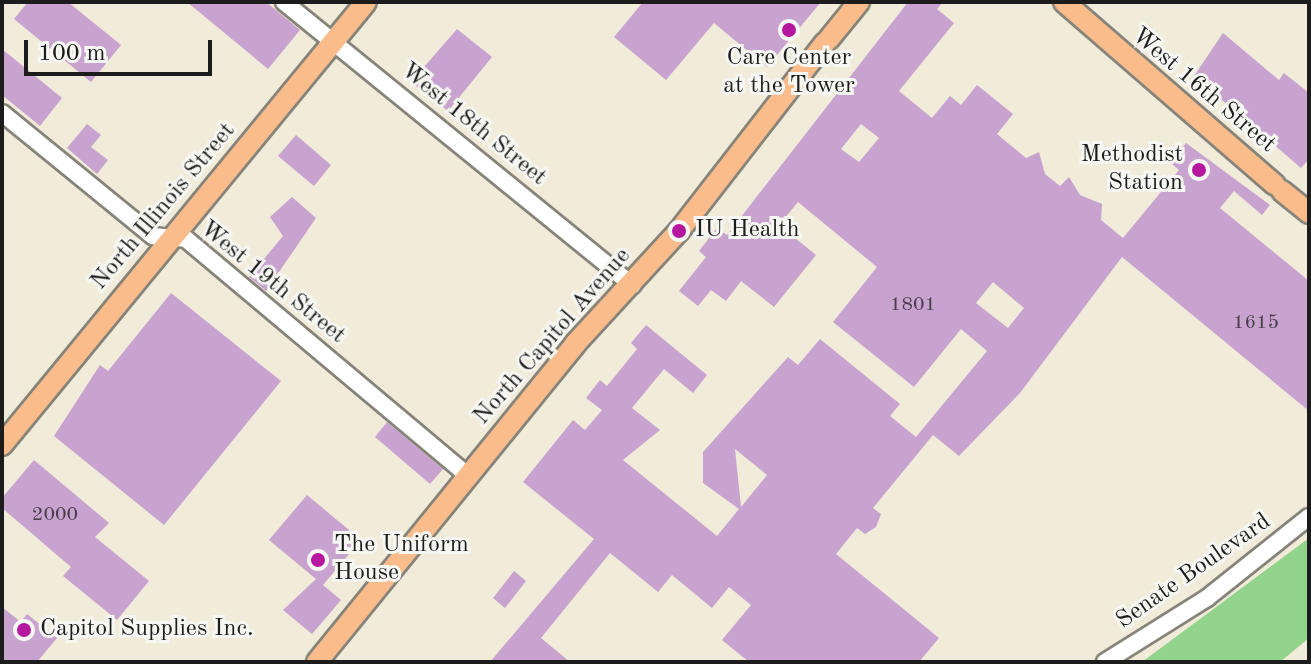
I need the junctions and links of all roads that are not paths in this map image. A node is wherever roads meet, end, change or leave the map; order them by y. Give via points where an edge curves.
1 (284, 2) edge
2 (366, 2) edge
3 (859, 2) edge
4 (1064, 2) edge
5 (333, 42) junction
6 (2, 113) edge
7 (1309, 213) edge
8 (171, 238) junction
9 (632, 285) junction
10 (2, 445) edge
11 (468, 476) junction
12 (1309, 517) edge
13 (317, 662) edge
14 (1105, 662) edge

1 - 5 street, West 18th Street
2 - 5 main road, North Illinois Street
3 - 9 main road, North Capitol Avenue
4 - 7 main road, West 16th Street
5 - 8 main road, North Illinois Street
5 - 9 street, West 18th Street
6 - 8 street, West 19th Street via 153,236
8 - 10 main road, North Illinois Street
8 - 11 street, West 19th Street via 186,239
9 - 11 main road, North Capitol Avenue
11 - 13 main road, North Capitol Avenue
12 - 14 street, Senate Boulevard via 1226,585

